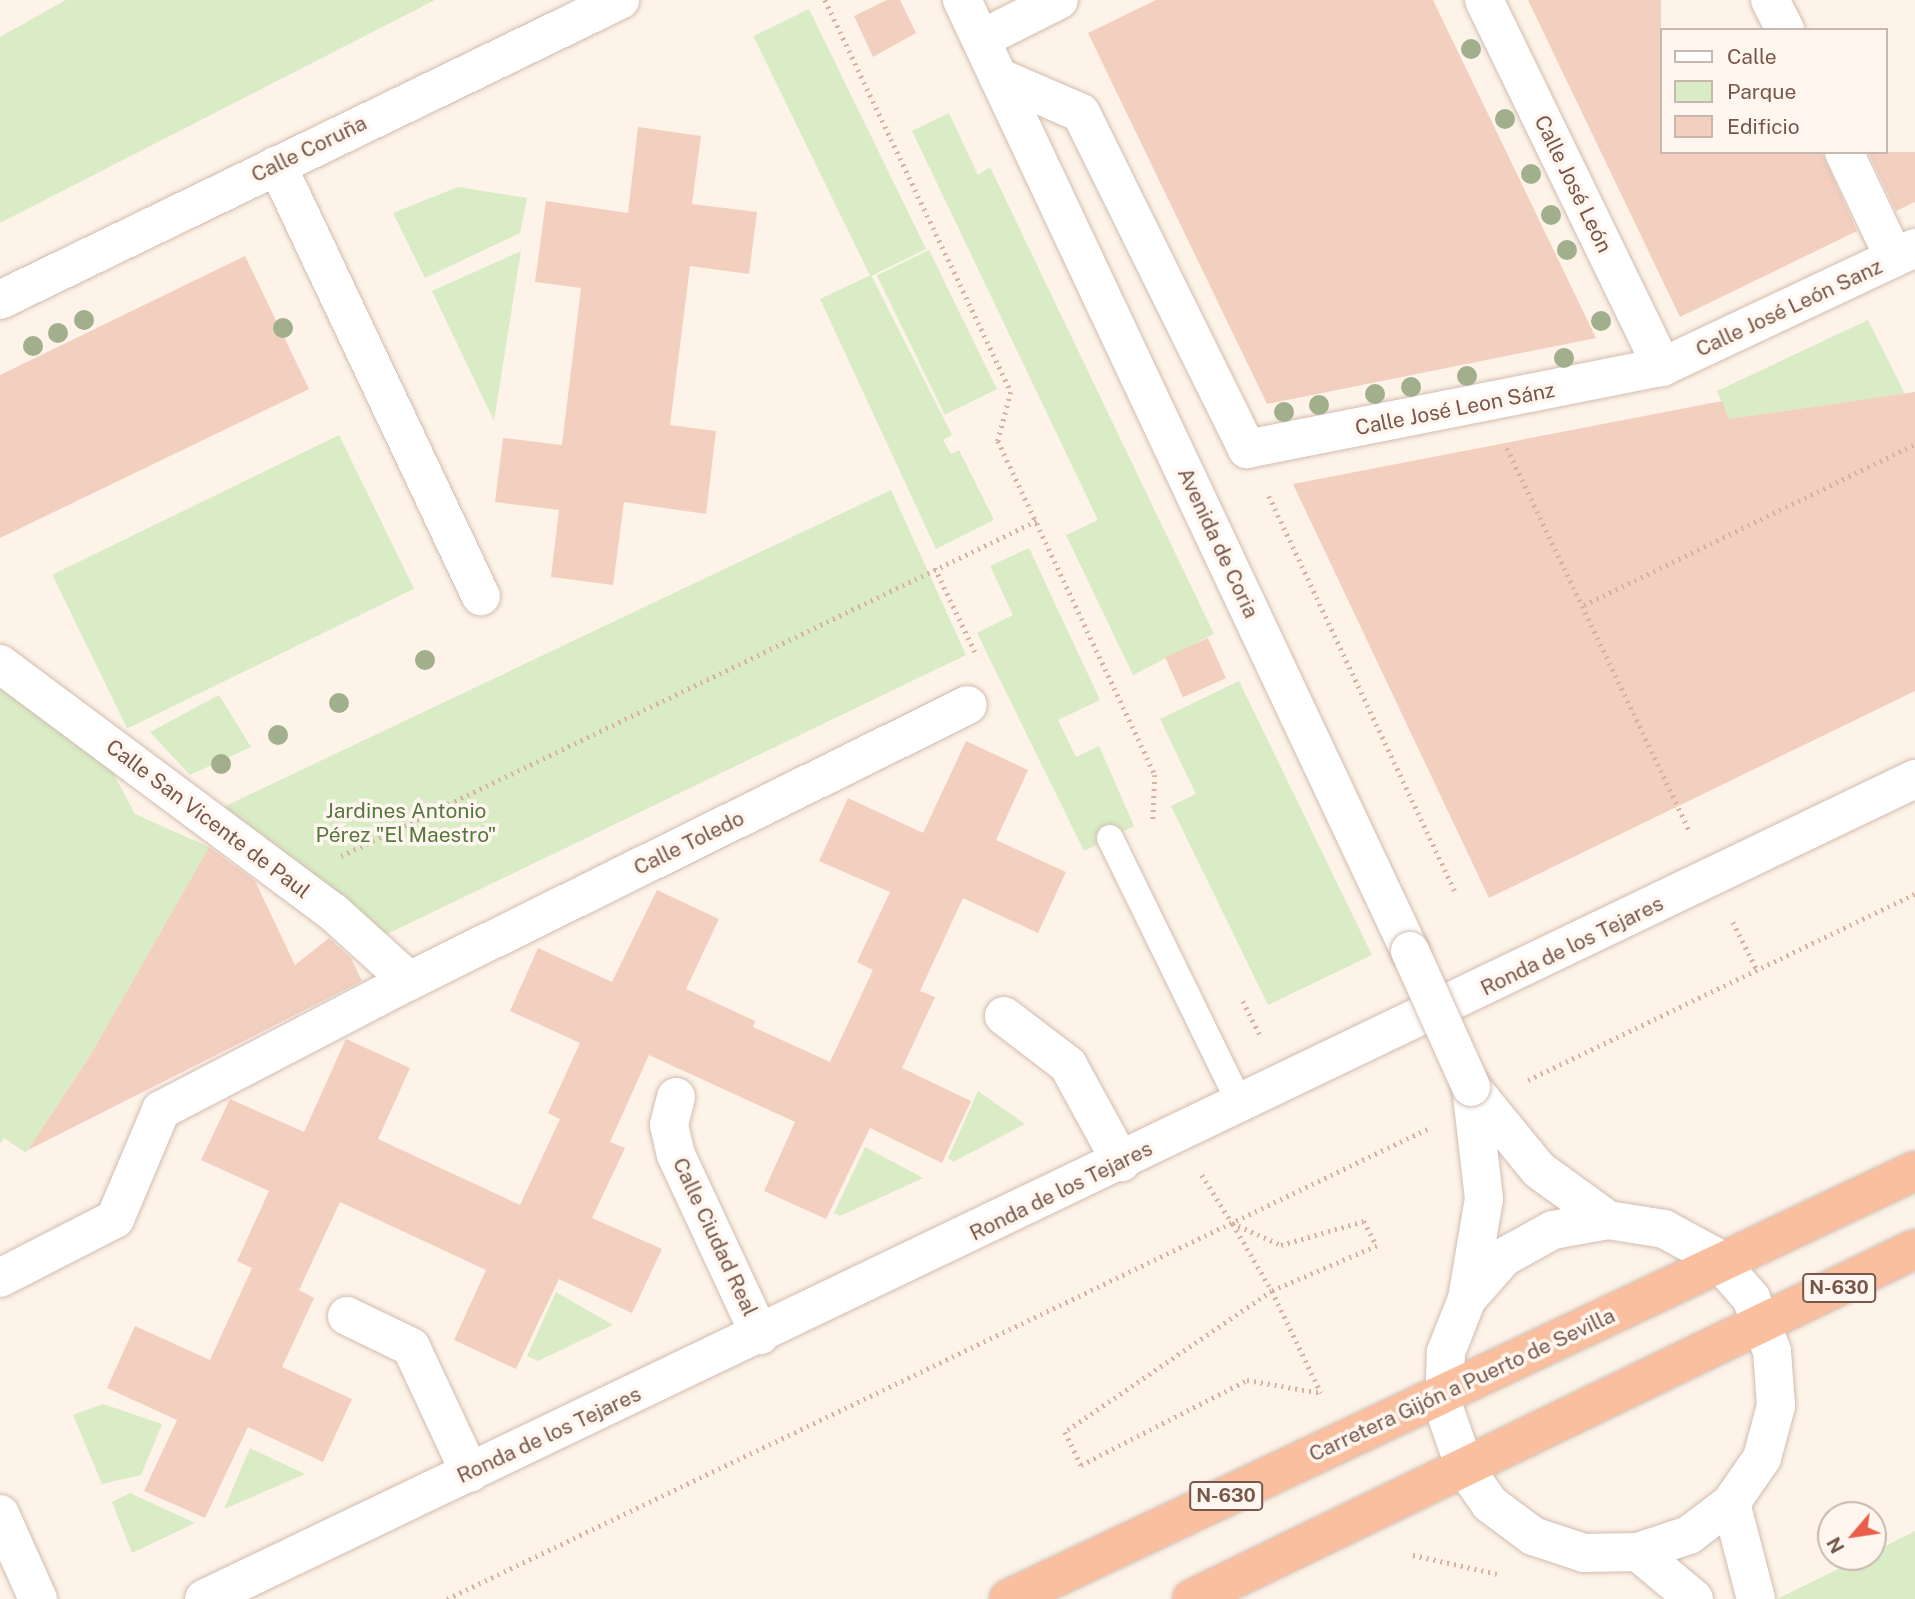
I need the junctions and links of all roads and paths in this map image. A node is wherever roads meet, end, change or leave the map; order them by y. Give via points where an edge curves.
1 (620, 0) edge
2 (962, 0) edge
3 (1059, 0) edge
4 (1483, 0) edge
5 (1770, 0) edge
6 (825, 1) edge
7 (1784, 28) edge
8 (981, 39) junction
9 (998, 77) junction
10 (1845, 154) edge
11 (277, 164) junction
12 (1905, 253) edge
13 (0, 300) edge
14 (1662, 368) junction
15 (1486, 403) junction
16 (1915, 444) edge
17 (1247, 449) junction
18 (1036, 521) junction
19 (935, 568) junction
20 (481, 596) dead end
21 (1584, 605) junction
22 (0, 664) edge
23 (968, 705) joint
24 (1915, 779) edge
25 (1158, 830) dead end
26 (1110, 838) dead end
27 (341, 856) dead end
28 (1711, 879) junction
29 (1455, 891) dead end
30 (1915, 894) edge
31 (409, 981) junction
32 (1237, 990) dead end
33 (1004, 1016) dead end
34 (1261, 1037) dead end
35 (1524, 1082) dead end
36 (1471, 1087) junction
37 (676, 1097) dead end
38 (1241, 1105) junction
39 (1441, 1123) dead end
40 (1176, 1136) junction
41 (1121, 1162) junction
42 (1915, 1171) edge
43 (1608, 1220) junction
44 (1232, 1223) junction
45 (1915, 1249) edge
46 (1720, 1263) junction
47 (0, 1278) edge
48 (1272, 1291) junction
49 (1467, 1299) junction
50 (347, 1316) dead end
51 (1762, 1327) junction
52 (760, 1335) junction
53 (1444, 1394) junction
54 (1465, 1468) junction
55 (470, 1473) junction
56 (1731, 1503) junction
57 (0, 1514) edge
58 (1637, 1552) junction
59 (38, 1599) edge
60 (204, 1599) edge
61 (447, 1599) edge
62 (1009, 1599) edge
63 (1192, 1599) edge
64 (1694, 1599) edge
65 (1756, 1599) edge

1 - 11 street, Calle Coruña
2 - 8 street, Avenida de Coria
3 - 8 street
4 - 14 street, Calle José León
5 - 7 street
6 - 18 path via 1011,392 998,441
8 - 9 street, Avenida de Coria
9 - 17 street via 1081,113
9 - 36 street, Avenida de Coria, bridge
10 - 12 street
11 - 13 street, Calle Coruña
11 - 20 street
12 - 14 street, Calle José León Sanz
14 - 15 street, Calle José Leon Sánz
15 - 17 street, Calle José Leon Sánz
15 - 21 path
16 - 21 path
17 - 29 path
18 - 19 path
18 - 25 path via 1155,775 1152,818
19 - 23 path via 994,691
19 - 27 path
21 - 28 path
22 - 31 street, Calle San Vicente de Paul via 333,912
23 - 31 street, Calle Toledo
24 - 28 street, Ronda de los Tejares
26 - 38 lane
28 - 38 street, Ronda de los Tejares
30 - 35 path
31 - 47 street, Calle Toledo via 161,1110 115,1219
32 - 34 path
33 - 41 street via 1068,1065
36 - 43 street via 1539,1170
36 - 49 street via 1484,1199
37 - 52 street, Calle Ciudad Real via 669,1125 676,1155
38 - 40 street, Ronda de los Tejares
39 - 44 path
40 - 41 street, Ronda de los Tejares
40 - 44 path
41 - 52 street, Ronda de los Tejares
42 - 46 highway, Carretera Gijón a Puerto de Sevilla / N-630
43 - 46 street via 1664,1229
43 - 49 street via 1553,1230 1516,1250 1504,1257
44 - 48 path
44 - 48 path via 1281,1245 1364,1221 1377,1246
44 - 61 path
45 - 51 highway, N-630
46 - 51 street via 1751,1298
46 - 53 highway, Carretera Gijón a Puerto de Sevilla / N-630
48 - 48 path via 1321,1393 1247,1380 1081,1465 1065,1432
49 - 53 street via 1446,1352
50 - 55 street via 411,1348
51 - 54 highway, N-630
51 - 56 street via 1772,1351 1776,1406 1762,1458
52 - 55 street, Ronda de los Tejares
53 - 54 street via 1444,1408
53 - 62 highway, Carretera Gijón a Puerto de Sevilla / N-630
54 - 58 street via 1490,1504 1533,1536 1584,1553
54 - 63 highway, N-630
55 - 60 street, Ronda de los Tejares
56 - 58 street via 1689,1535
56 - 65 street
57 - 59 street
58 - 64 street

